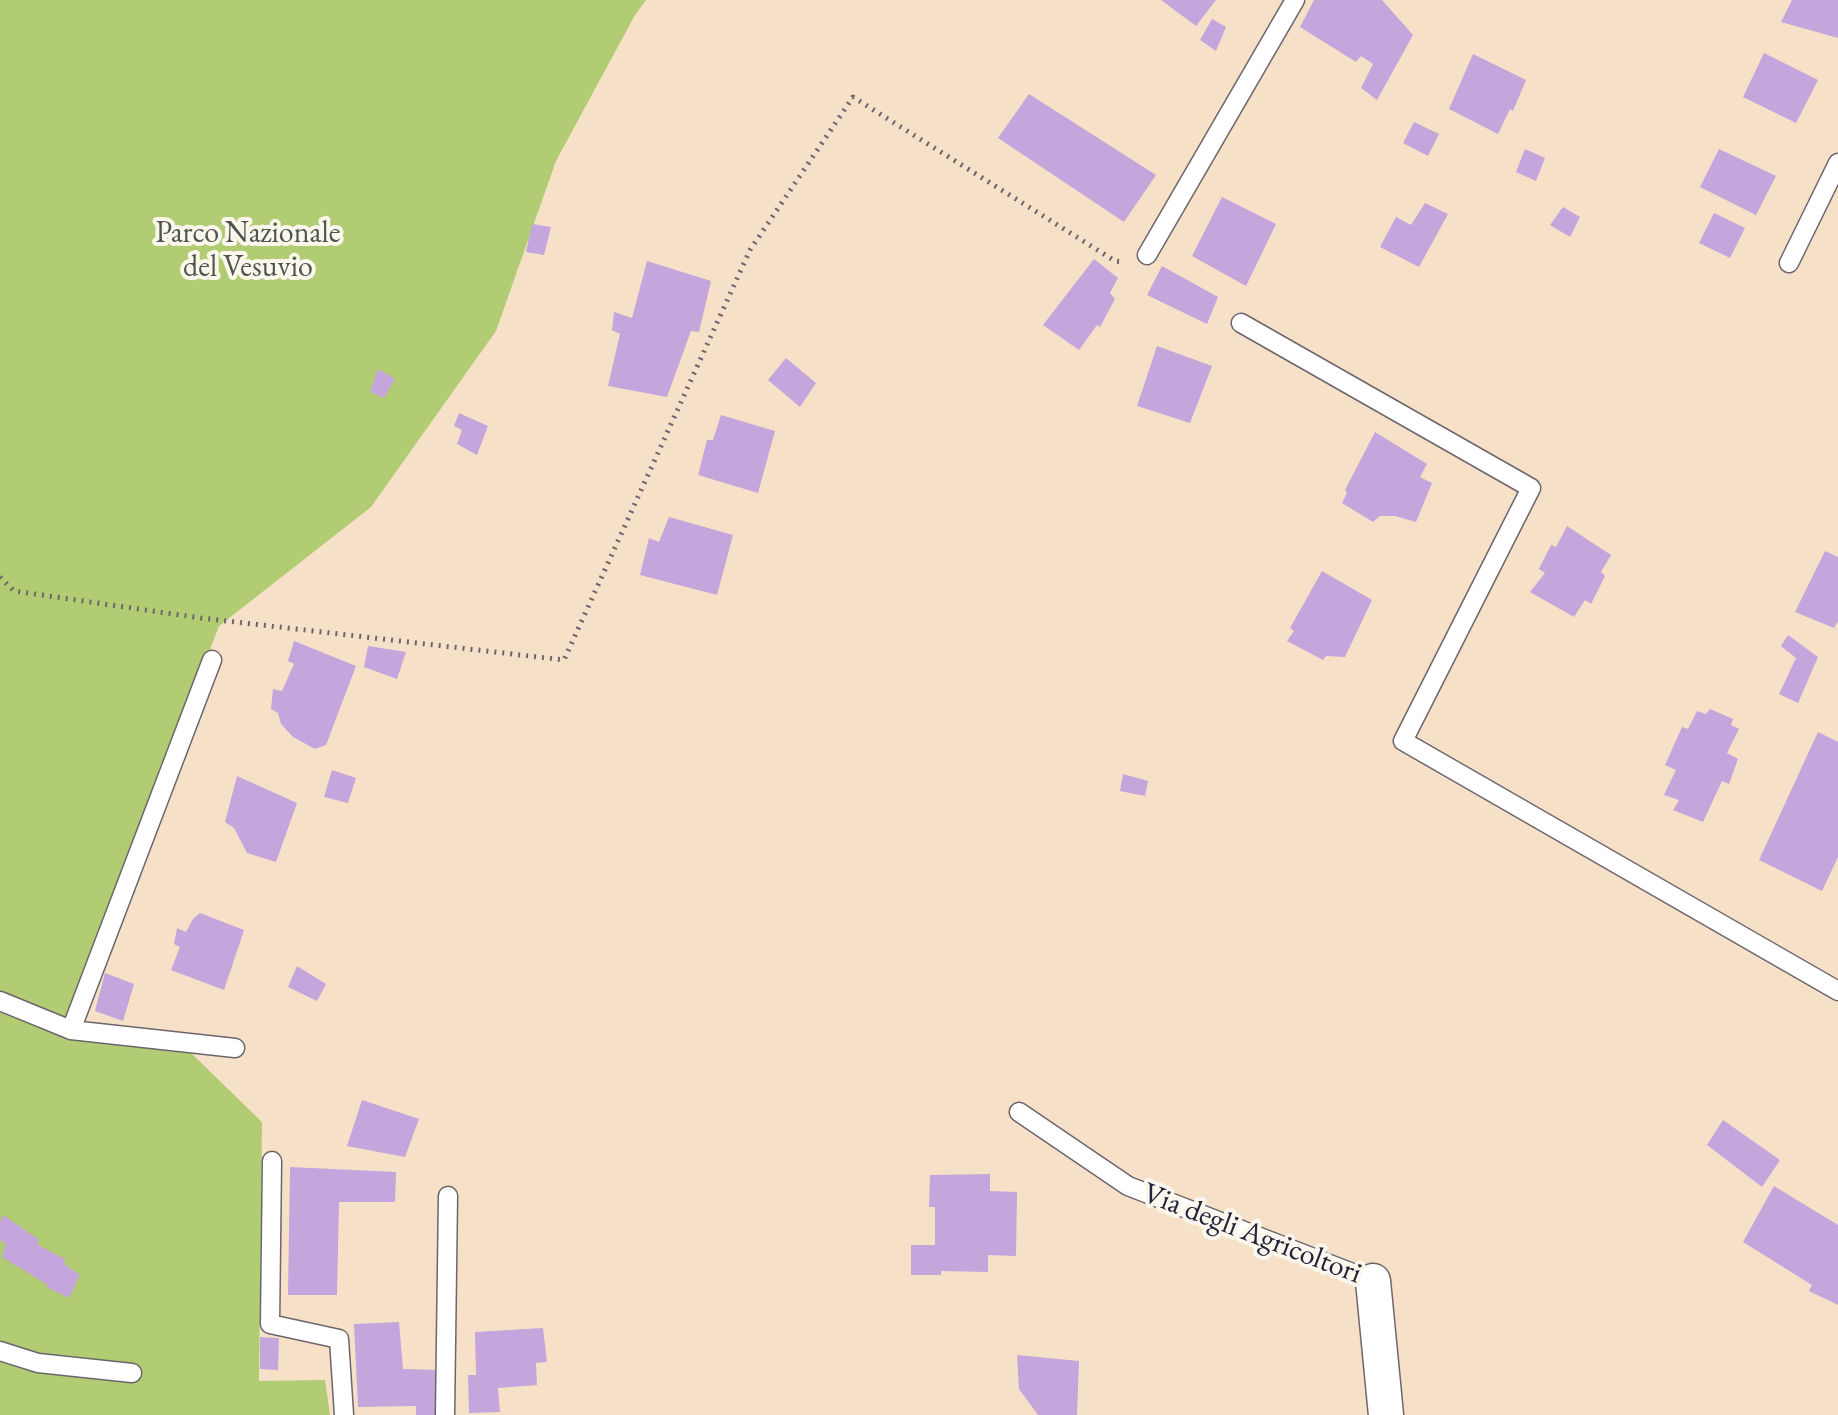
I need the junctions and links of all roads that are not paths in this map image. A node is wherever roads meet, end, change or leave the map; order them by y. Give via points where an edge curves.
1 (1295, 0) edge
2 (1838, 163) edge
3 (1147, 255) road end
4 (1789, 263) dead end
5 (1241, 323) dead end
6 (212, 660) dead end
7 (1838, 991) edge
8 (0, 1001) edge
9 (71, 1030) junction
10 (235, 1048) dead end
11 (1019, 1112) dead end
12 (272, 1161) dead end
13 (448, 1196) dead end
14 (1373, 1281) joint
15 (0, 1351) edge
16 (132, 1373) dead end
17 (344, 1415) edge
18 (445, 1415) edge
19 (1386, 1415) edge

1 - 3 lane
2 - 4 lane
5 - 7 lane via 1531,488 1403,741
6 - 9 lane
8 - 9 lane
9 - 10 lane
11 - 14 lane, Via degli Agricoltori via 1128,1186
12 - 17 lane via 270,1324 339,1339
13 - 18 lane
14 - 19 street, Via degli Agricoltori
15 - 16 lane via 38,1363

